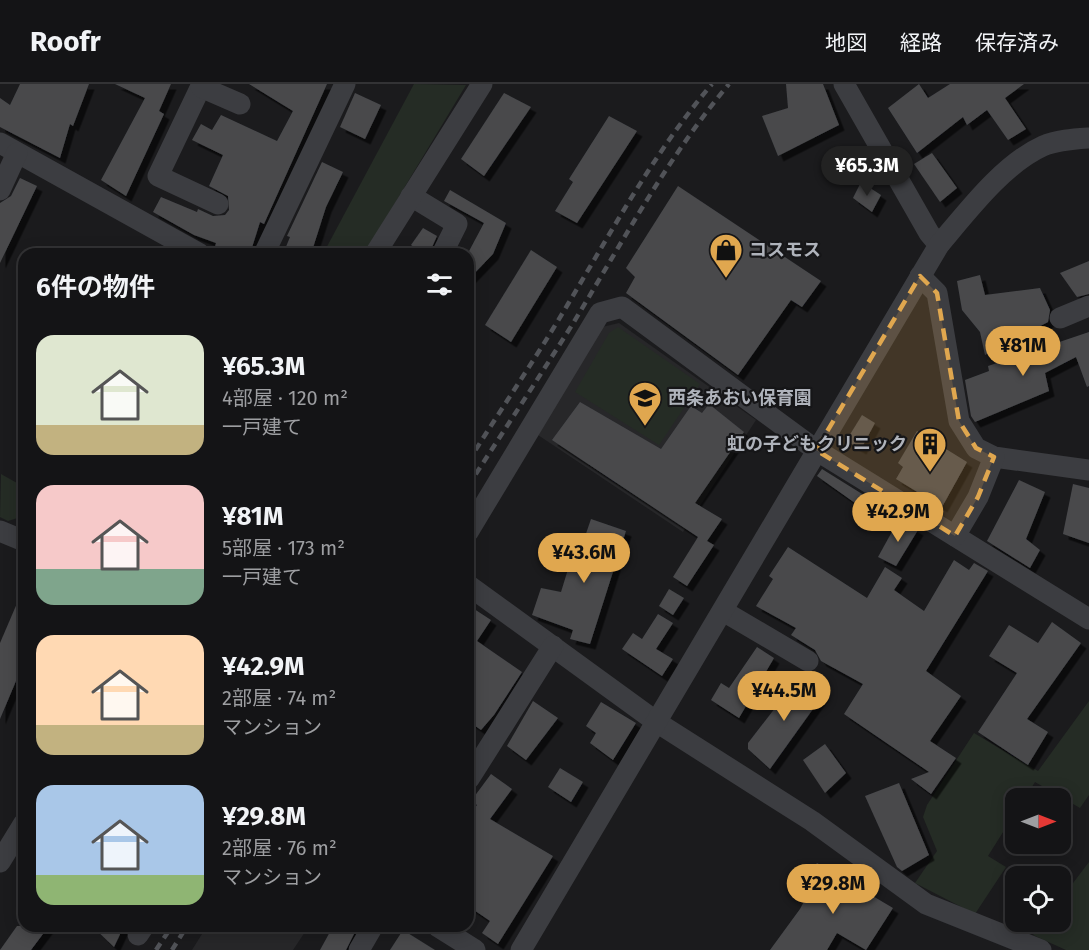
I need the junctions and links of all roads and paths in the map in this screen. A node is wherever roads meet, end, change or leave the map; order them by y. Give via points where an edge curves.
1 (345, 84) edge
2 (482, 84) edge
3 (201, 85) edge
4 (852, 87) edge
5 (240, 104) dead end
6 (1089, 138) edge
7 (8, 148) edge
8 (0, 190) edge
9 (411, 196) junction
10 (218, 204) dead end
11 (166, 245) edge
12 (939, 245) junction
13 (267, 248) edge
14 (379, 248) edge
15 (445, 248) edge
16 (921, 276) junction
17 (1089, 306) edge
18 (1060, 318) dead end
19 (816, 450) junction
20 (994, 456) junction
21 (1089, 470) edge
22 (474, 522) edge
23 (955, 536) junction
24 (474, 589) edge
25 (723, 611) junction
26 (1089, 620) edge
27 (553, 646) junction
28 (808, 661) dead end
29 (658, 723) junction
30 (474, 771) edge
31 (18, 834) edge
32 (0, 862) edge
33 (370, 932) edge
34 (446, 932) edge
35 (359, 950) edge
36 (475, 950) edge
37 (521, 950) edge
38 (1041, 950) edge

1 - 13 street
2 - 9 street
3 - 5 street
3 - 10 street via 158,176
4 - 12 street
6 - 12 street via 1044,146 1024,158 980,197
7 - 8 street
7 - 11 street
9 - 14 street
9 - 15 street via 457,224
12 - 16 street
16 - 19 street
16 - 20 street via 938,293 959,421 976,448
17 - 18 street
19 - 22 street via 622,307 600,313
19 - 23 street
19 - 25 street
20 - 21 street
20 - 23 street via 978,497
23 - 26 street
24 - 27 street
25 - 28 street
25 - 29 street
27 - 29 street
27 - 30 street
29 - 37 street
29 - 38 street via 812,821 926,904
31 - 32 street
33 - 35 street
34 - 36 street

